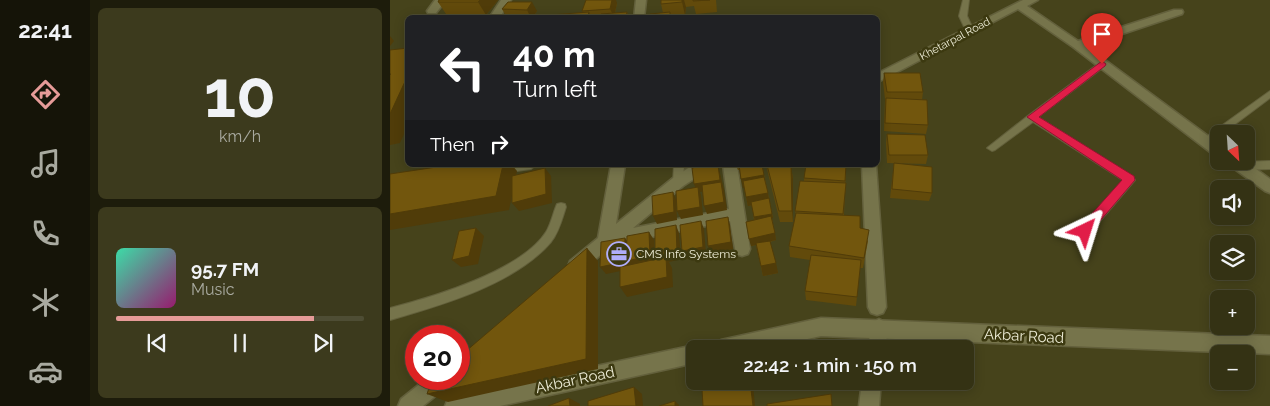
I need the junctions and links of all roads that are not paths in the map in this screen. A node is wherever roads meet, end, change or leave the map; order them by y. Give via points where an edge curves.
1 (441, 0) edge
2 (506, 0) edge
3 (641, 0) edge
4 (966, 0) edge
5 (1033, 0) edge
6 (1019, 5) junction
7 (432, 11) dead end
8 (1178, 12) dead end
9 (496, 15) dead end
10 (639, 15) edge
11 (970, 31) junction
12 (1077, 45) junction
13 (1102, 64) junction
14 (880, 77) edge
15 (1270, 94) edge
16 (1032, 117) junction
17 (1206, 141) junction
18 (1210, 144) edge
19 (992, 148) dead end
20 (1255, 165) edge
21 (1270, 165) edge
22 (518, 167) edge
23 (618, 167) edge
24 (679, 167) edge
25 (701, 167) edge
26 (730, 167) edge
27 (869, 167) edge
28 (1246, 170) edge
29 (493, 171) edge
30 (678, 182) junction
31 (1270, 187) edge
32 (560, 207) dead end
33 (738, 213) junction
34 (1085, 231) dead end
35 (606, 240) junction
36 (742, 249) dead end
37 (562, 277) edge
38 (877, 307) dead end
39 (390, 314) edge
40 (879, 328) junction
41 (762, 340) edge
42 (877, 340) edge
43 (1270, 345) edge
44 (686, 356) edge
45 (428, 390) edge
46 (871, 390) edge
47 (408, 406) edge
48 (455, 406) edge
49 (869, 406) edge

1 - 7 street
2 - 9 street
3 - 10 street
4 - 11 lane via 963,16
5 - 6 street, Khetarpal Road
6 - 11 street, Khetarpal Road
6 - 12 street
8 - 12 street
11 - 14 street, Khetarpal Road
12 - 13 street
13 - 16 lane
13 - 17 street
15 - 17 lane
16 - 19 lane
16 - 34 lane via 1130,180
17 - 18 street
20 - 21 lane
22 - 29 lane
23 - 35 street
24 - 30 lane
25 - 30 street
26 - 33 street
27 - 38 street
28 - 31 street
30 - 35 street
32 - 39 lane via 548,238 527,258 456,293
33 - 35 street
33 - 36 street
35 - 37 street
40 - 41 street, Akbar Road via 821,327
40 - 42 street
40 - 43 street, Akbar Road
44 - 48 street, Akbar Road
45 - 47 street
46 - 49 street

